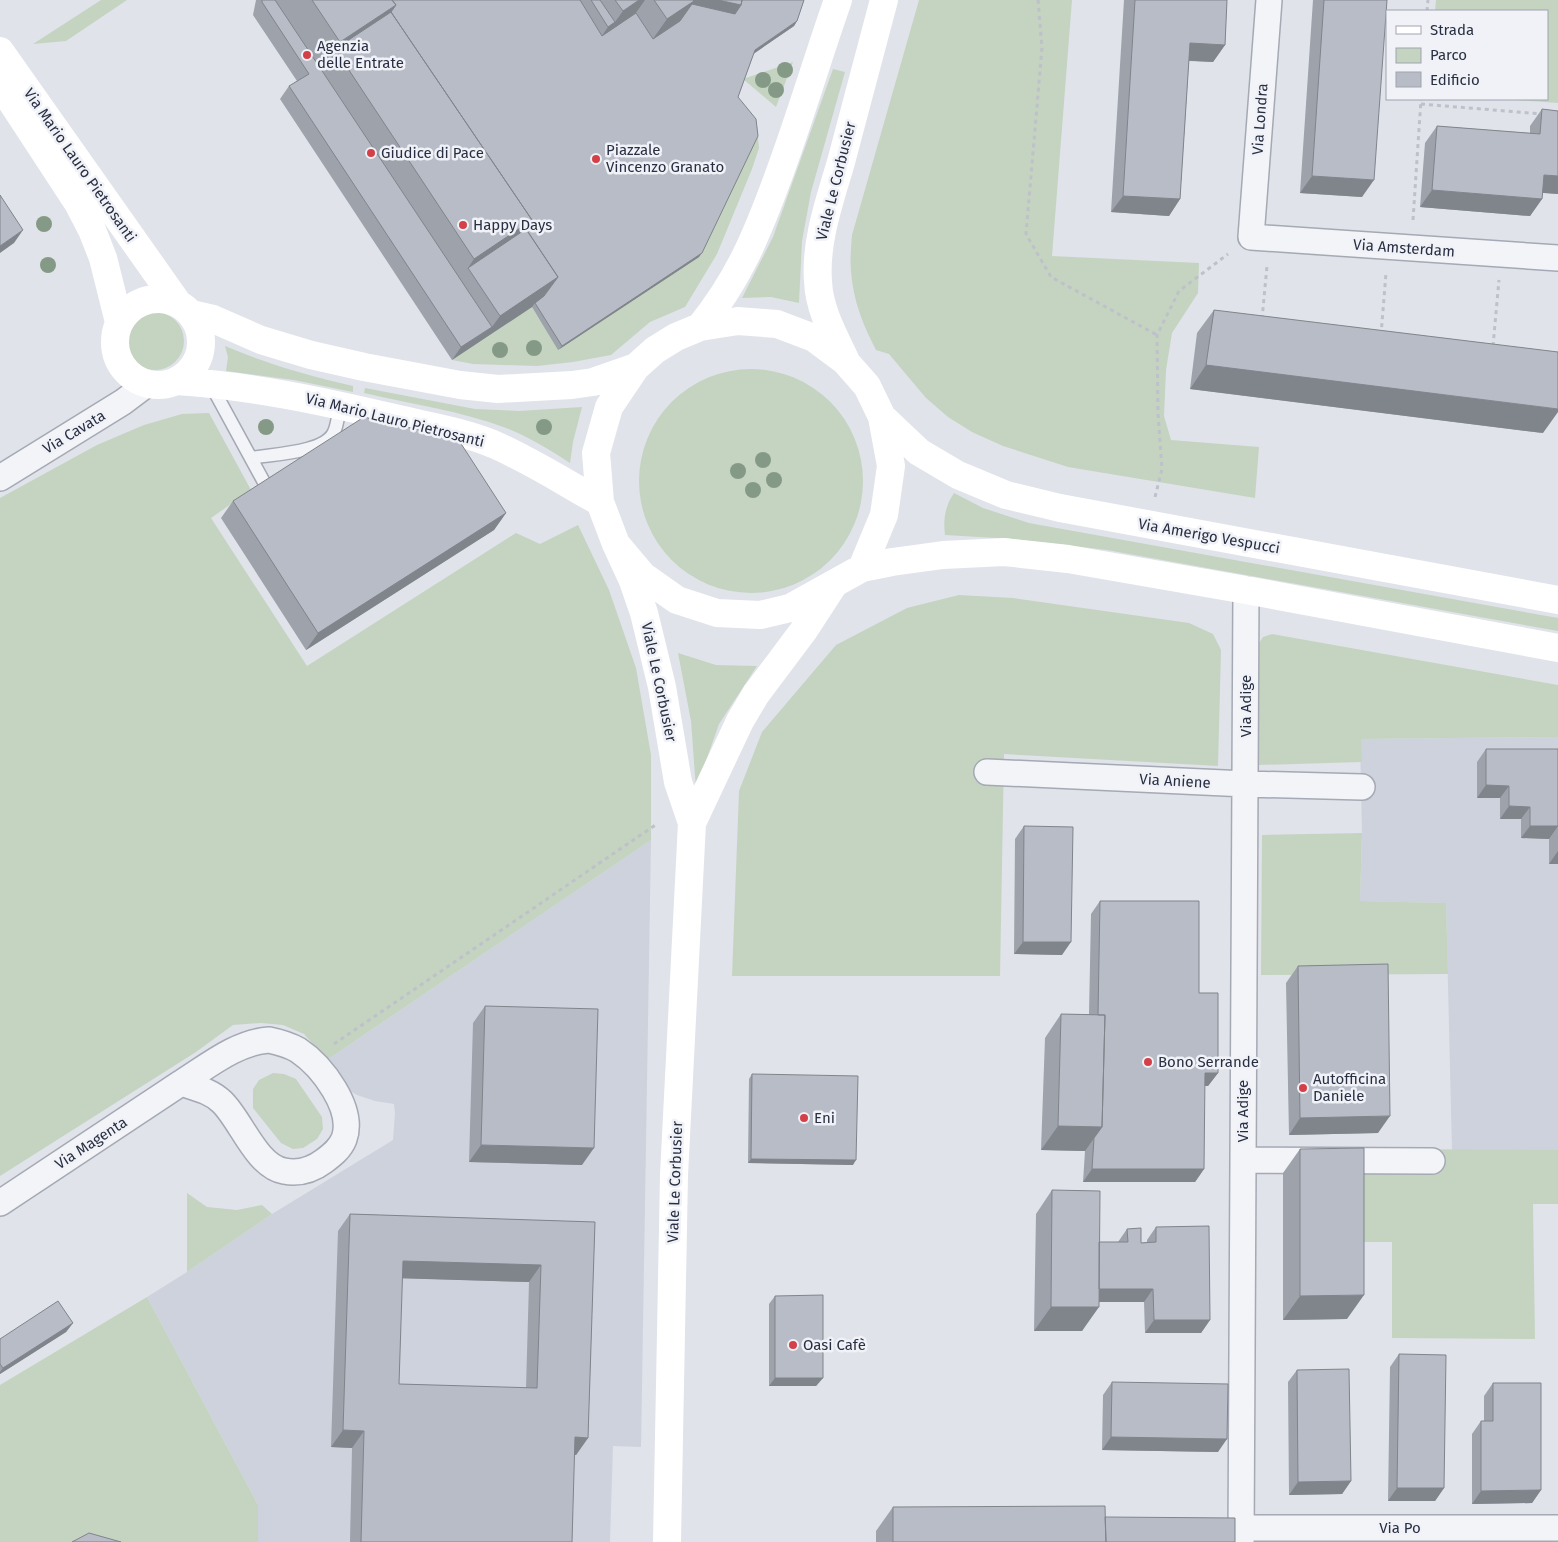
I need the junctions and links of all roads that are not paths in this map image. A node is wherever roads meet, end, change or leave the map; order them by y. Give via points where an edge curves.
1 (838, 0) edge
2 (884, 0) edge
3 (1269, 0) edge
4 (0, 51) edge
5 (0, 84) edge
6 (1260, 238) joint
7 (1558, 258) edge
8 (184, 308) junction
9 (119, 322) junction
10 (700, 328) junction
11 (845, 361) junction
12 (636, 367) junction
13 (178, 381) junction
14 (210, 383) junction
15 (147, 384) junction
16 (340, 405) junction
17 (882, 417) junction
18 (251, 458) junction
19 (0, 478) edge
20 (266, 484) edge
21 (600, 502) junction
22 (616, 544) junction
23 (862, 568) junction
24 (833, 585) junction
25 (1246, 590) junction
26 (1558, 600) edge
27 (1558, 648) edge
28 (987, 772) dead end
29 (1246, 784) junction
30 (1362, 787) dead end
31 (692, 823) junction
32 (181, 1083) junction
33 (1243, 1160) junction
34 (1432, 1161) dead end
35 (0, 1203) edge
36 (1558, 1528) edge
37 (1241, 1535) edge
38 (667, 1542) edge

1 - 10 street via 756,236 724,296
2 - 11 street, Viale Le Corbusier via 820,240 818,281 824,314
3 - 6 street, Via Londra
4 - 8 street, Via Mario Lauro Pietrosanti
5 - 9 street, Via Mario Lauro Pietrosanti via 92,230 110,281
6 - 7 street, Via Amsterdam
8 - 9 street via 164,298 152,299 138,303
8 - 12 street via 261,340 311,355 498,389 593,382
8 - 13 street via 198,325 202,337 201,350 196,363
9 - 15 street via 115,334 118,360 135,379
10 - 11 street via 738,320 777,324 814,338
10 - 12 street via 676,337
11 - 17 street via 867,386
12 - 21 street, Viale Le Corbusier via 609,407 601,435 596,454
13 - 14 street, Via Mario Lauro Pietrosanti
13 - 15 street
14 - 16 street, Via Mario Lauro Pietrosanti via 267,390
14 - 18 lane
15 - 19 street, Via Cavata
16 - 18 lane via 334,433 321,445
16 - 21 street, Via Mario Lauro Pietrosanti via 491,443 554,474
17 - 23 street via 892,466 884,515
17 - 26 street, Via Amerigo Vespucci via 919,452 958,475 1006,495 1060,508
18 - 20 lane
21 - 22 street, Viale Le Corbusier
22 - 24 street via 643,576 677,600 717,613 760,615 790,608
22 - 31 street, Viale Le Corbusier via 644,613 662,687 678,782
23 - 24 street
23 - 25 street via 942,555 1004,552 1068,559
24 - 31 street, Viale Le Corbusier via 740,721
25 - 27 street
25 - 29 street, Via Adige
28 - 29 street, Via Aniene
29 - 30 street, Via Aniene
29 - 33 street, Via Adige
31 - 38 street, Viale Le Corbusier via 674,1175
32 - 32 street, Via Magenta via 242,1046 269,1040 283,1043 310,1060 332,1086 346,1115 343,1140 335,1153 310,1170 297,1173 282,1171 259,1153 212,1093
32 - 35 street, Via Magenta
33 - 34 street
33 - 37 street, Via Adige
36 - 37 street, Via Po

